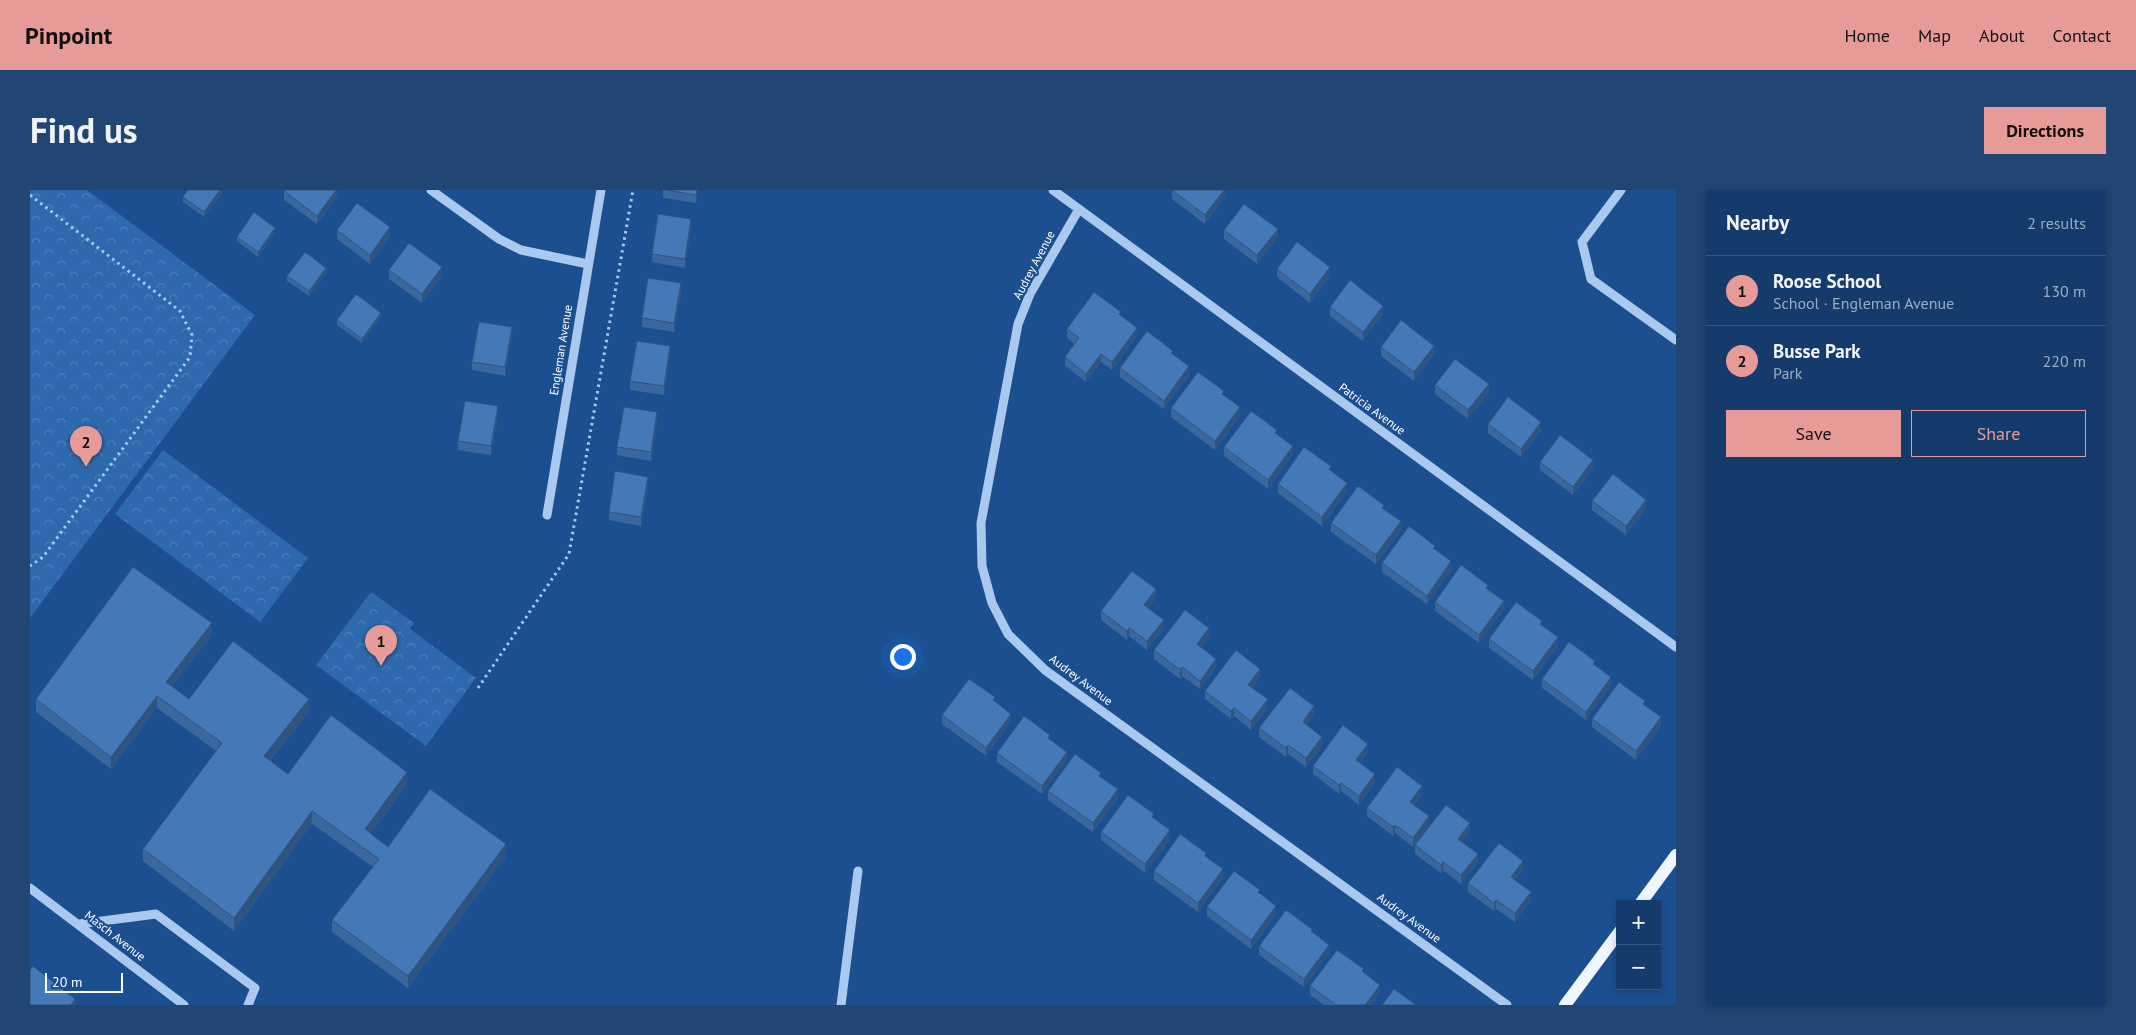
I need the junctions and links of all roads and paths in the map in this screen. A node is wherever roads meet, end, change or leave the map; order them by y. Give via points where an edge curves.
1 (430, 190) edge
2 (601, 190) edge
3 (1053, 190) edge
4 (1621, 190) edge
5 (30, 195) edge
6 (1079, 209) junction
7 (588, 264) junction
8 (1676, 340) edge
9 (547, 515) dead end
10 (30, 566) edge
11 (1676, 648) edge
12 (1676, 855) edge
13 (858, 871) dead end
14 (30, 888) edge
15 (1643, 900) edge
16 (79, 924) junction
17 (1616, 936) edge
18 (184, 1005) edge
19 (248, 1005) edge
20 (841, 1005) edge
21 (1507, 1005) edge
22 (1565, 1005) edge

1 - 7 street via 499,239 521,250
2 - 7 street, Engleman Avenue
3 - 6 street, Patricia Avenue
4 - 8 street via 1582,242 1591,279
5 - 10 path via 180,311 192,335 190,356 43,557
6 - 11 street, Patricia Avenue
6 - 21 street, Audrey Avenue via 1030,294 1018,324 981,523 982,566 992,604 1008,634 1045,670
7 - 9 street, Engleman Avenue
12 - 15 main road
13 - 20 street
14 - 16 street, Masch Avenue
16 - 18 street, Masch Avenue
16 - 19 street via 156,914 255,988
17 - 22 main road

